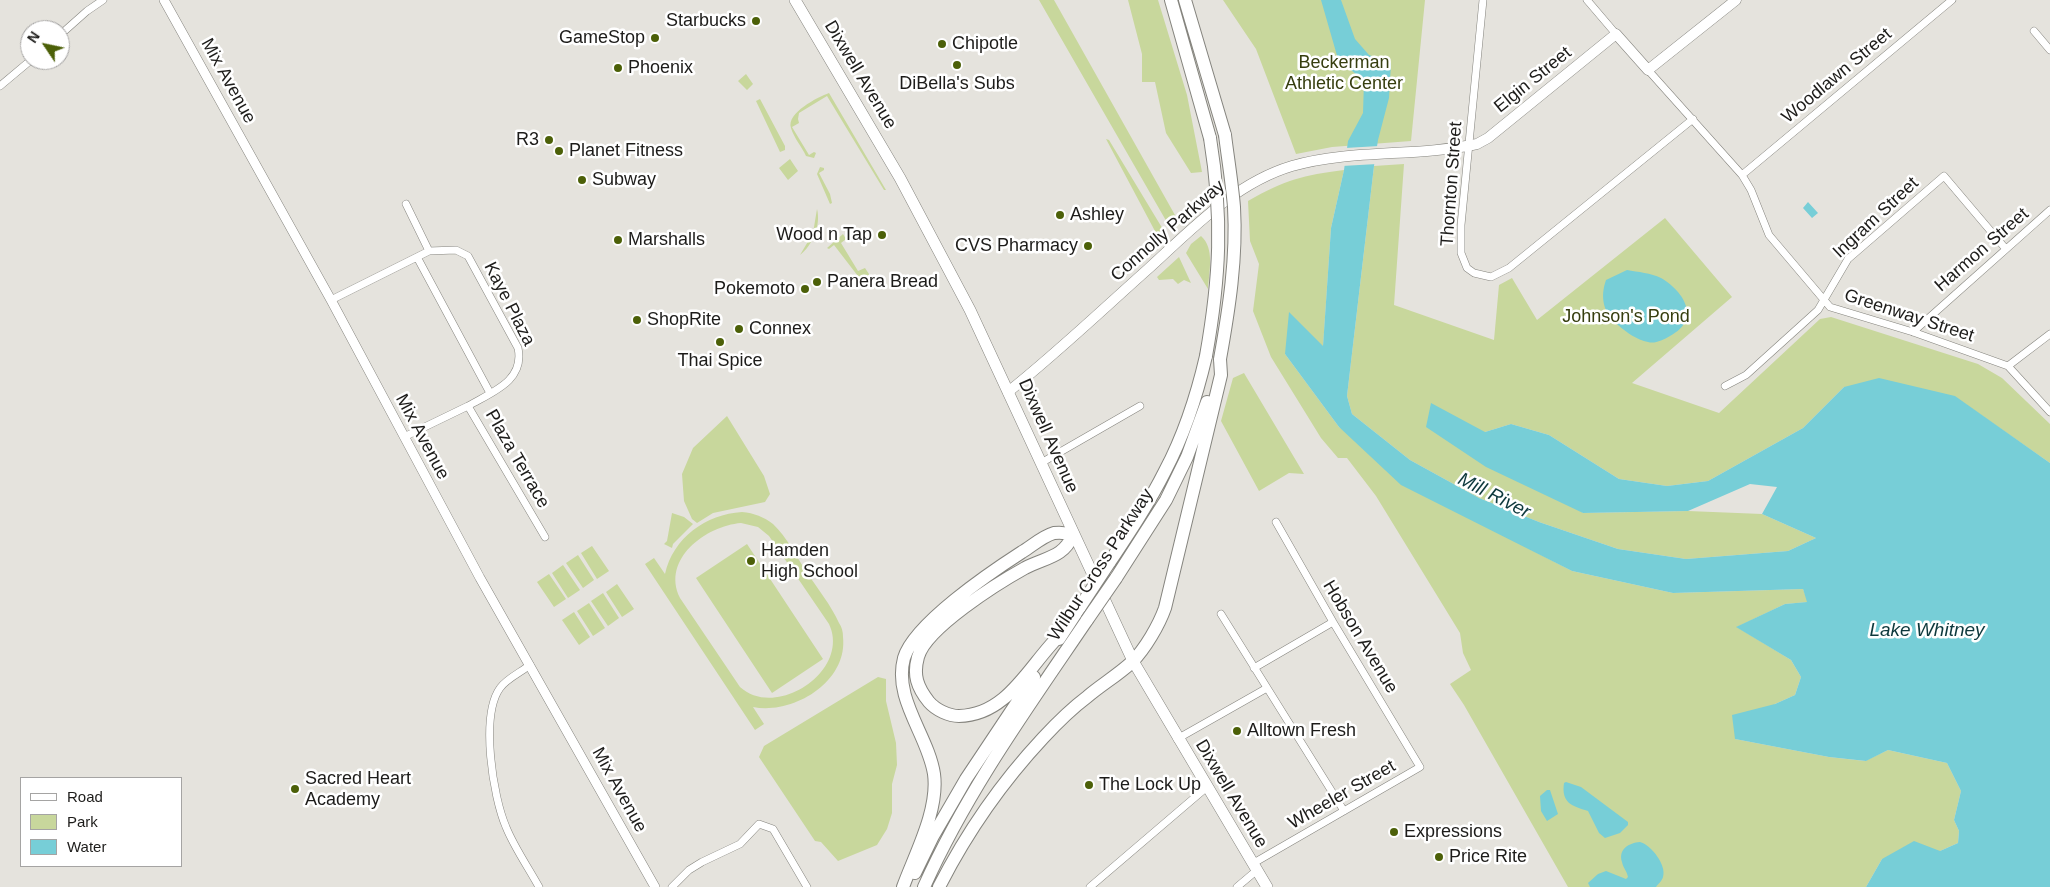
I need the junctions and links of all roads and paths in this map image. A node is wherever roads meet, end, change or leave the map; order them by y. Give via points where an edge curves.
1 (103, 0) edge
2 (164, 0) edge
3 (795, 0) edge
4 (1171, 0) edge
5 (1185, 0) edge
6 (1483, 0) edge
7 (1587, 0) edge
8 (1736, 0) edge
9 (1952, 0) edge
10 (70, 26) edge
11 (2034, 31) dead end
12 (1616, 34) junction
13 (2050, 50) edge
14 (20, 69) edge
15 (1648, 70) junction
16 (0, 86) edge
17 (1693, 119) junction
18 (1468, 146) junction
19 (1742, 175) junction
20 (406, 204) dead end
21 (2050, 210) edge
22 (2006, 248) junction
23 (429, 251) junction
24 (417, 257) junction
25 (331, 300) junction
26 (1823, 300) junction
27 (1912, 332) junction
28 (2050, 334) edge
29 (1220, 359) junction
30 (2008, 366) junction
31 (1726, 386) dead end
32 (1008, 392) junction
33 (490, 393) junction
34 (468, 406) junction
35 (1140, 406) dead end
36 (2050, 412) edge
37 (404, 437) junction
38 (1041, 463) junction
39 (1276, 522) dead end
40 (1073, 535) junction
41 (545, 537) dead end
42 (1221, 614) dead end
43 (1332, 622) junction
44 (1062, 633) junction
45 (1133, 661) junction
46 (530, 665) junction
47 (1254, 668) junction
48 (1267, 688) junction
49 (1177, 739) junction
50 (1420, 767) joint
51 (1207, 787) junction
52 (1344, 811) junction
53 (1254, 868) junction
54 (539, 887) edge
55 (655, 887) edge
56 (672, 887) edge
57 (807, 887) edge
58 (903, 887) edge
59 (909, 887) edge
60 (924, 887) edge
61 (939, 887) edge
62 (1090, 887) edge
63 (1237, 887) edge
64 (1267, 887) edge

1 - 10 street
2 - 25 street, Mix Avenue
3 - 32 main road, Dixwell Avenue via 900,178 970,310
4 - 44 highway, Wilbur Cross Parkway, bridge via 1210,138 1219,212 1215,306 1199,387 1166,470 1110,563
5 - 29 highway, Wilbur Cross Parkway, bridge via 1225,135 1234,209 1230,308
6 - 18 street, Thornton Street
7 - 12 street, Greenway Street
8 - 15 main road
9 - 19 street, Woodlawn Street
11 - 13 street
12 - 15 main road, Greenway Street
12 - 18 main road, Elgin Street via 1488,138
14 - 16 street
15 - 17 street, Greenway Street
17 - 18 street, Thornton Street via 1508,268 1491,277 1467,268 1461,254
17 - 19 street, Greenway Street
18 - 32 main road, Connolly Parkway via 1315,161 1268,174 1237,192 1200,221 1048,360
19 - 26 street, Greenway Street via 1769,235
20 - 23 street
21 - 22 street, Harmon Street
22 - 26 street, Ingram Street via 1944,176 1848,259
22 - 27 street, Harmon Street
23 - 24 street
23 - 33 street, Kaye Plaza via 456,250 468,256 518,348 520,358 515,374
24 - 25 street
24 - 33 street
25 - 37 street, Mix Avenue
26 - 27 street, Greenway Street via 1830,307
26 - 31 street, Ingram Street via 1818,310 1746,375
27 - 30 street, Greenway Street
28 - 30 street
29 - 45 highway via 1221,375 1166,608 1160,623
29 - 60 highway, Wilbur Cross Parkway, bridge via 1187,457 1166,500 970,795
30 - 36 street, Greenway Street
32 - 38 main road, Dixwell Avenue
33 - 34 street, Kaye Plaza
34 - 37 street, Plaza Terrace
34 - 41 street, Plaza Terrace
35 - 38 street
37 - 46 street, Mix Avenue
38 - 40 main road, Dixwell Avenue
39 - 43 street, Hobson Avenue
40 - 44 highway via 1063,551 994,587 935,632 920,651 915,670 919,689 939,710 951,716 972,716 994,706 1014,689
40 - 45 main road, Dixwell Avenue
40 - 58 highway via 1053,533 1005,563 932,620 914,639 905,657 901,677 905,698 930,756 934,795
42 - 47 street
43 - 47 street
43 - 50 street, Hobson Avenue
44 - 59 highway, Wilbur Cross Parkway via 966,778
45 - 49 main road, Dixwell Avenue
45 - 61 highway via 1085,698 1043,738 979,817
46 - 54 street via 499,689 491,711 490,732 493,781 499,805 506,827
46 - 55 street, Mix Avenue
47 - 48 street
48 - 49 street
48 - 52 street
49 - 51 main road, Dixwell Avenue
50 - 52 street, Wheeler Street
51 - 53 main road, Dixwell Avenue
51 - 62 street
52 - 53 street, Wheeler Street
53 - 63 street, Wheeler Street
53 - 64 main road, Dixwell Avenue
56 - 57 street via 689,870 740,844 759,824 773,829

